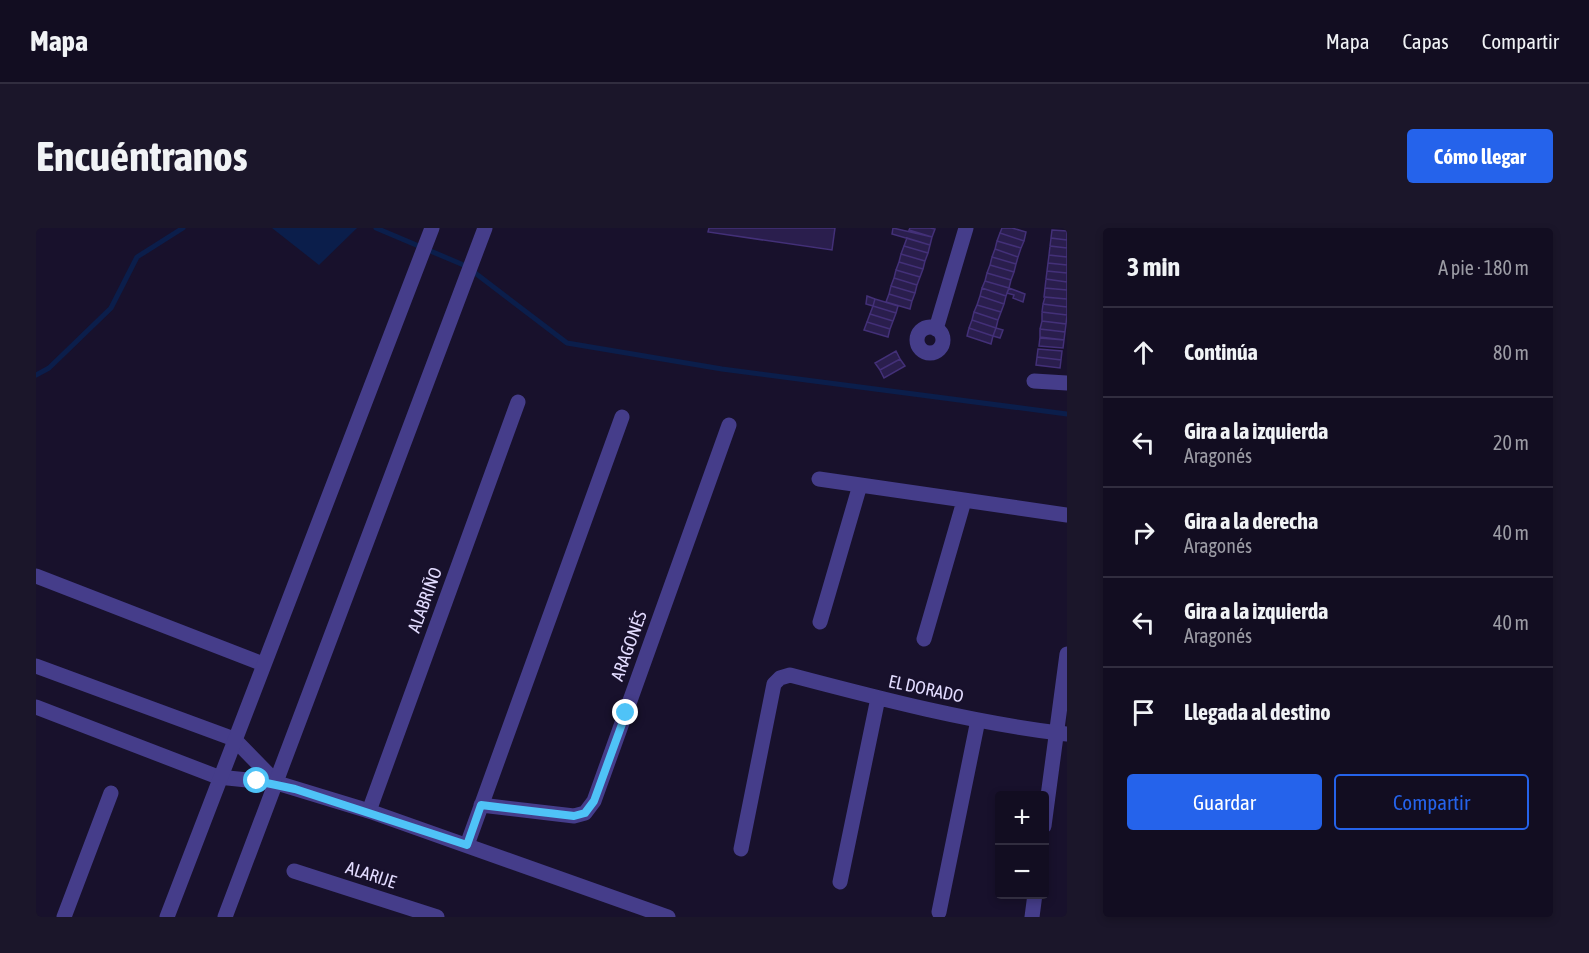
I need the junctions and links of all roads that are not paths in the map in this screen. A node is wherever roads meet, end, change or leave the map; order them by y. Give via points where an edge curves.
1 (432, 228) edge
2 (485, 228) edge
3 (966, 228) edge
4 (936, 328) dead end
5 (1035, 381) dead end
6 (1067, 383) edge
7 (518, 402) dead end
8 (622, 417) dead end
9 (729, 425) dead end
10 (819, 479) dead end
11 (860, 485) junction
12 (964, 501) junction
13 (1067, 515) edge
14 (36, 576) edge
15 (820, 622) dead end
16 (924, 639) dead end
17 (1067, 654) edge
18 (263, 664) junction
19 (36, 666) edge
20 (878, 698) junction
21 (36, 707) edge
22 (978, 720) junction
23 (1062, 733) edge
24 (234, 739) junction
25 (219, 777) junction
26 (277, 783) junction
27 (111, 793) dead end
28 (1049, 800) edge
29 (481, 805) junction
30 (369, 811) junction
31 (467, 845) junction
32 (741, 849) dead end
33 (294, 871) dead end
34 (840, 882) dead end
35 (1034, 899) edge
36 (939, 912) dead end
37 (651, 914) edge
38 (64, 917) edge
39 (167, 917) edge
40 (225, 917) edge
41 (437, 917) edge
42 (669, 917) edge
43 (1032, 917) edge

1 - 18 street
2 - 26 street
3 - 4 street
5 - 6 street
7 - 30 street, ALABRIÑO
8 - 29 street
9 - 29 street, ARAGONÉS via 594,801 585,813 574,816
10 - 11 street
11 - 12 street
11 - 15 street
12 - 13 street
12 - 16 street
14 - 18 street
17 - 23 street
18 - 24 street
19 - 24 street
20 - 22 street, EL DORADO
20 - 32 street, EL DORADO via 790,675 774,684
20 - 34 street
21 - 25 street
22 - 23 street, EL DORADO
22 - 36 street
23 - 28 street
24 - 25 street
24 - 26 street
25 - 26 street
25 - 39 street
26 - 30 street
26 - 40 street
27 - 38 street
29 - 31 street
30 - 31 street
31 - 37 street
33 - 41 street, ALARIJE
35 - 43 street
37 - 42 street

